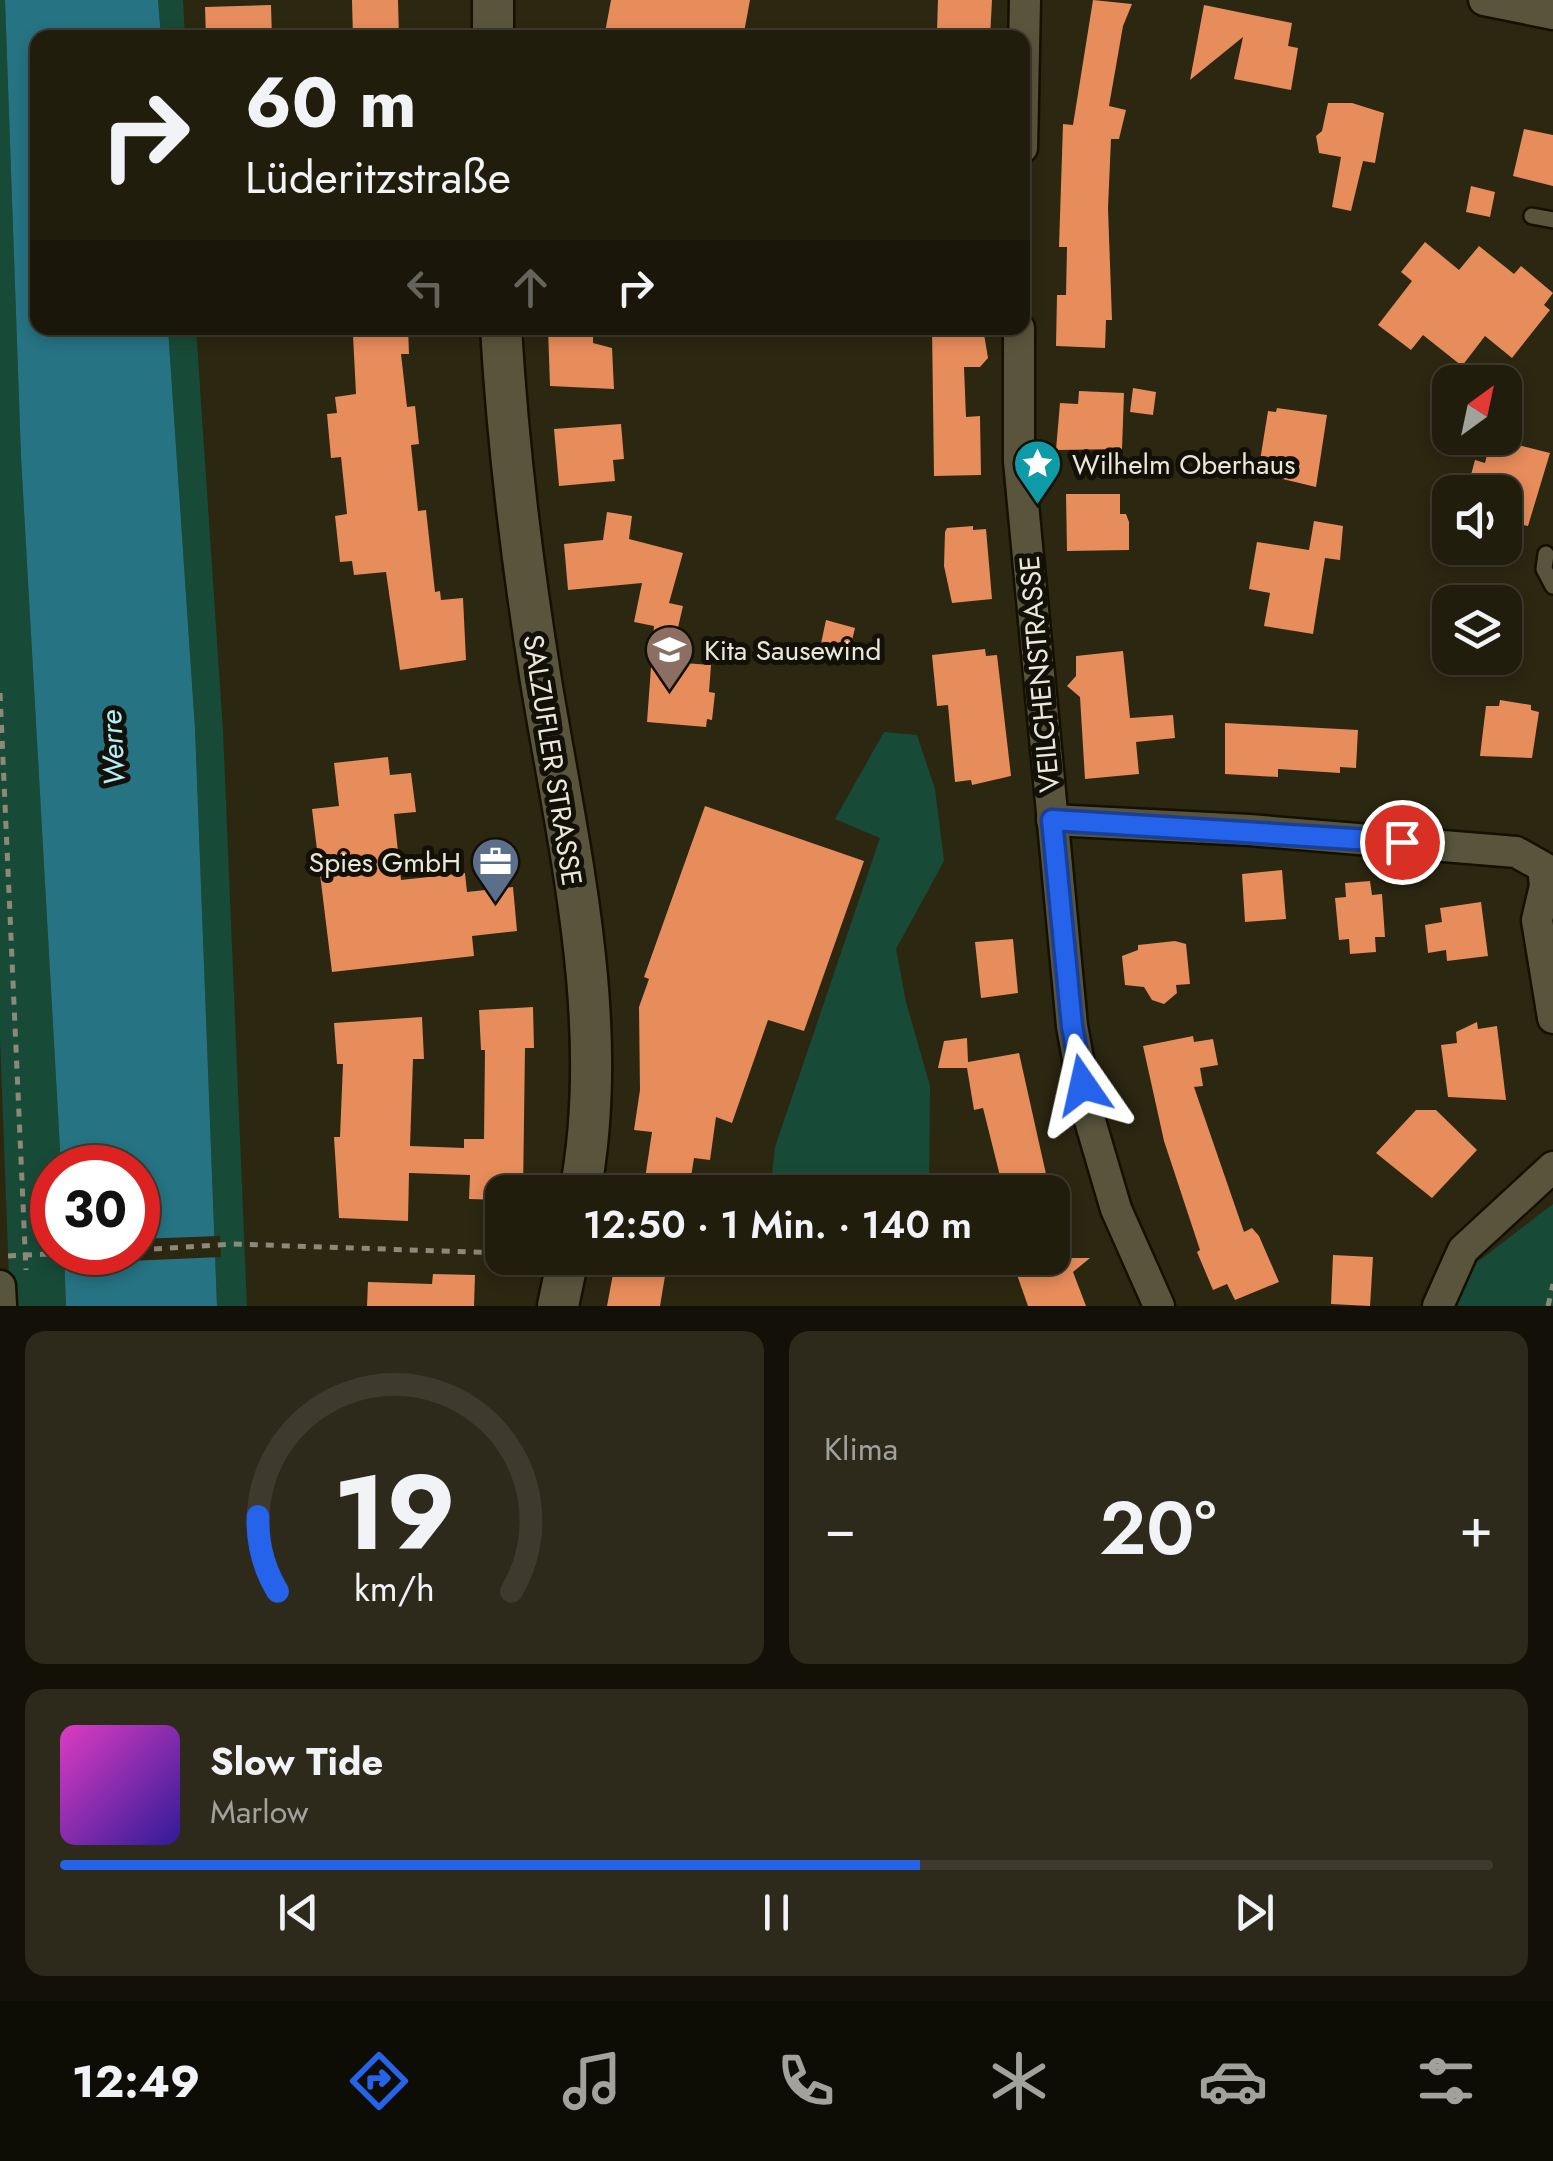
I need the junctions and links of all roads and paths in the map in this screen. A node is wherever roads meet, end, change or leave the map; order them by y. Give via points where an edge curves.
1 (493, 0) edge
2 (1025, 0) edge
3 (1484, 0) edge
4 (1553, 14) edge
5 (493, 30) edge
6 (1024, 30) edge
7 (1532, 216) dead end
8 (1553, 220) edge
9 (502, 335) edge
10 (1019, 335) edge
11 (1546, 554) dead end
12 (1553, 586) edge
13 (0, 693) edge
14 (1052, 820) junction
15 (1548, 873) edge
16 (1553, 1018) edge
17 (1553, 1167) edge
18 (582, 1175) edge
19 (160, 1249) edge
20 (485, 1252) edge
21 (26, 1255) junction
22 (30, 1255) edge
23 (0, 1256) edge
24 (564, 1275) edge
25 (13, 1279) edge
26 (1553, 1284) edge
27 (1, 1306) edge
28 (558, 1306) edge
29 (1159, 1306) edge
30 (1438, 1306) edge
31 (1548, 1306) edge

1 - 5 main road
2 - 6 street
3 - 4 street
7 - 8 lane
9 - 18 main road, SALZUFLER STRASSE via 518,529 574,886 590,1036
10 - 14 street, VEILCHENSTRASSE via 1019,461
11 - 12 lane via 1544,569
13 - 21 path
14 - 15 street via 1516,852
14 - 29 street, VEILCHENSTRASSE via 1072,1026 1088,1114 1116,1209
15 - 16 street via 1537,920
17 - 30 street via 1464,1250
19 - 20 path via 233,1244
21 - 22 path
21 - 23 path
21 - 25 path
24 - 28 main road
25 - 27 street
26 - 31 path

